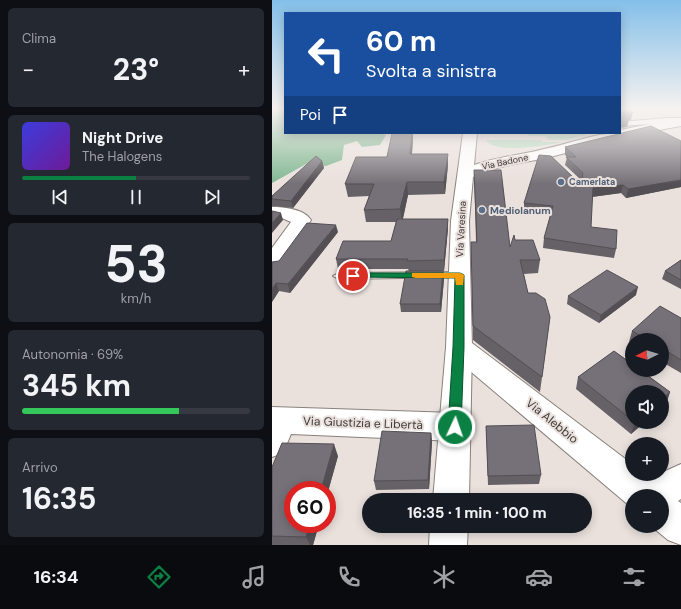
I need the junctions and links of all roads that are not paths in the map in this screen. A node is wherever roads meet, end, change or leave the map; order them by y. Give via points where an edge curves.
1 (624, 133) edge
2 (477, 142) edge
3 (553, 153) junction
4 (466, 174) junction
5 (272, 212) edge
6 (272, 263) edge
7 (460, 275) junction
8 (339, 276) dead end
9 (459, 347) junction
10 (455, 427) junction
11 (275, 428) edge
12 (681, 480) edge
13 (636, 489) edge
14 (665, 489) edge
15 (451, 493) edge
16 (669, 516) edge
17 (681, 527) edge
18 (449, 533) edge
19 (448, 545) edge

1 - 3 main road, Via Badone
2 - 3 main road, Via Badone via 524,153
2 - 4 main road, Via Varesina
3 - 4 main road, Via Badone via 484,166
4 - 7 main road, Via Varesina via 460,221
5 - 6 main road via 285,213 302,220
7 - 8 lane
7 - 9 main road, Via Varesina
9 - 10 main road, Via Varesina
9 - 13 main road, Via Alebbio
10 - 11 main road, Via Giustizia e Libertà
10 - 15 main road, Via Varesina
12 - 14 main road
16 - 17 main road
18 - 19 main road

